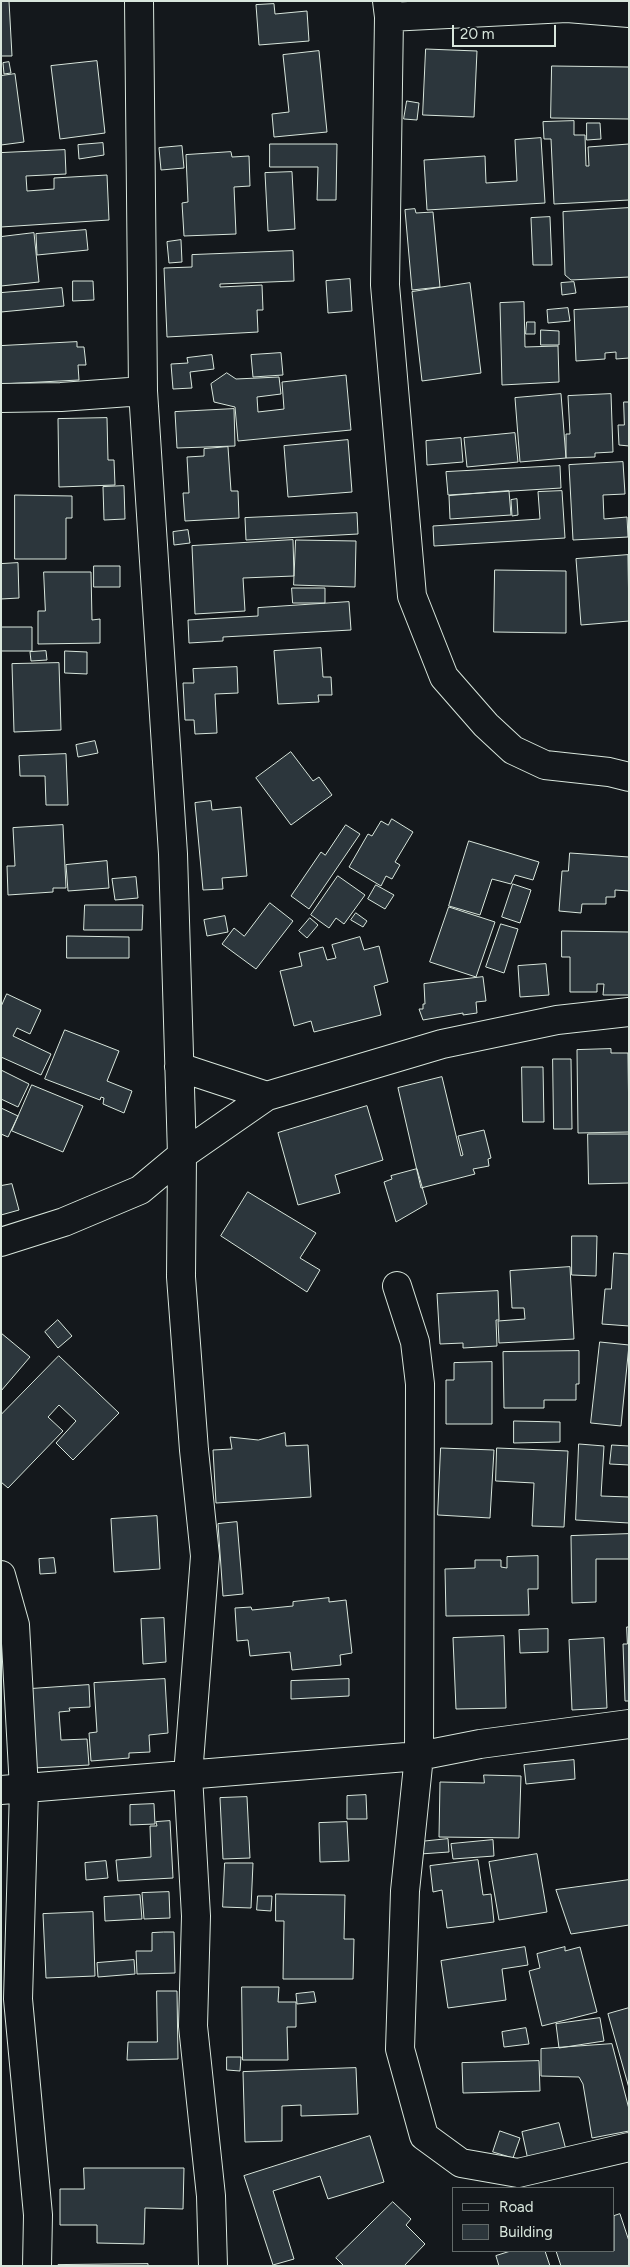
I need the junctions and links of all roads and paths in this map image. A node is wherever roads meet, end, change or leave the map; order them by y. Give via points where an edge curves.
1 (139, 1) edge
2 (388, 9) edge
3 (629, 13) edge
4 (143, 391) junction
5 (1, 398) edge
6 (629, 777) edge
7 (629, 1012) edge
8 (179, 1067) junction
9 (268, 1096) junction
10 (182, 1155) junction
11 (1, 1242) edge
12 (397, 1286) dead end
13 (1, 1575) edge
14 (629, 1724) edge
15 (419, 1756) junction
16 (188, 1774) junction
17 (13, 1790) edge
18 (629, 2147) edge
19 (37, 2266) edge
20 (214, 2266) edge

1 - 4 street
2 - 3 street via 567,8
2 - 6 street via 385,285 412,596 444,677 513,750 545,765
4 - 5 street
4 - 8 street via 173,854
7 - 9 street via 557,1020 442,1044
8 - 9 street
8 - 10 street
9 - 10 street
10 - 11 street via 140,1190 64,1222
10 - 16 street via 180,1277 205,1556
12 - 15 street via 415,1342 420,1384
13 - 17 street via 15,1624
14 - 15 street via 480,1744
15 - 16 street
15 - 18 street via 405,1891 400,2049 424,2136 461,2163 518,2173
16 - 17 street
16 - 20 street via 196,1916 193,2026 211,2196
17 - 19 street via 18,1999 38,2215

